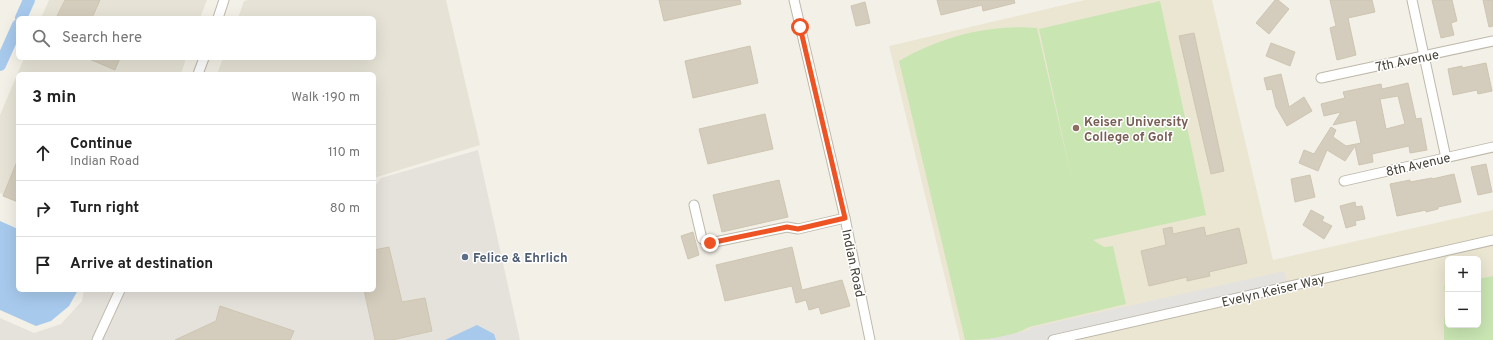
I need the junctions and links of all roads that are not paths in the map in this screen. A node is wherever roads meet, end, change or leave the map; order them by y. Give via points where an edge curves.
1 (224, 0) edge
2 (794, 0) edge
3 (1412, 0) edge
4 (219, 16) edge
5 (1493, 41) edge
6 (1424, 56) junction
7 (203, 60) edge
8 (199, 72) edge
9 (1321, 78) dead end
10 (1493, 147) edge
11 (1446, 158) junction
12 (1344, 180) dead end
13 (694, 205) dead end
14 (845, 218) junction
15 (1493, 240) edge
16 (119, 292) edge
17 (97, 340) edge
18 (870, 340) edge
19 (1053, 340) edge

1 - 4 street
2 - 14 street, Indian Road
3 - 6 street
5 - 6 street, 7th Avenue
6 - 9 street, 7th Avenue
6 - 11 street
7 - 8 street
10 - 11 street, 8th Avenue
11 - 12 street, 8th Avenue
13 - 14 street via 702,239 710,243 787,227 798,229
14 - 18 street, Indian Road
15 - 19 street, Evelyn Keiser Way
16 - 17 street

